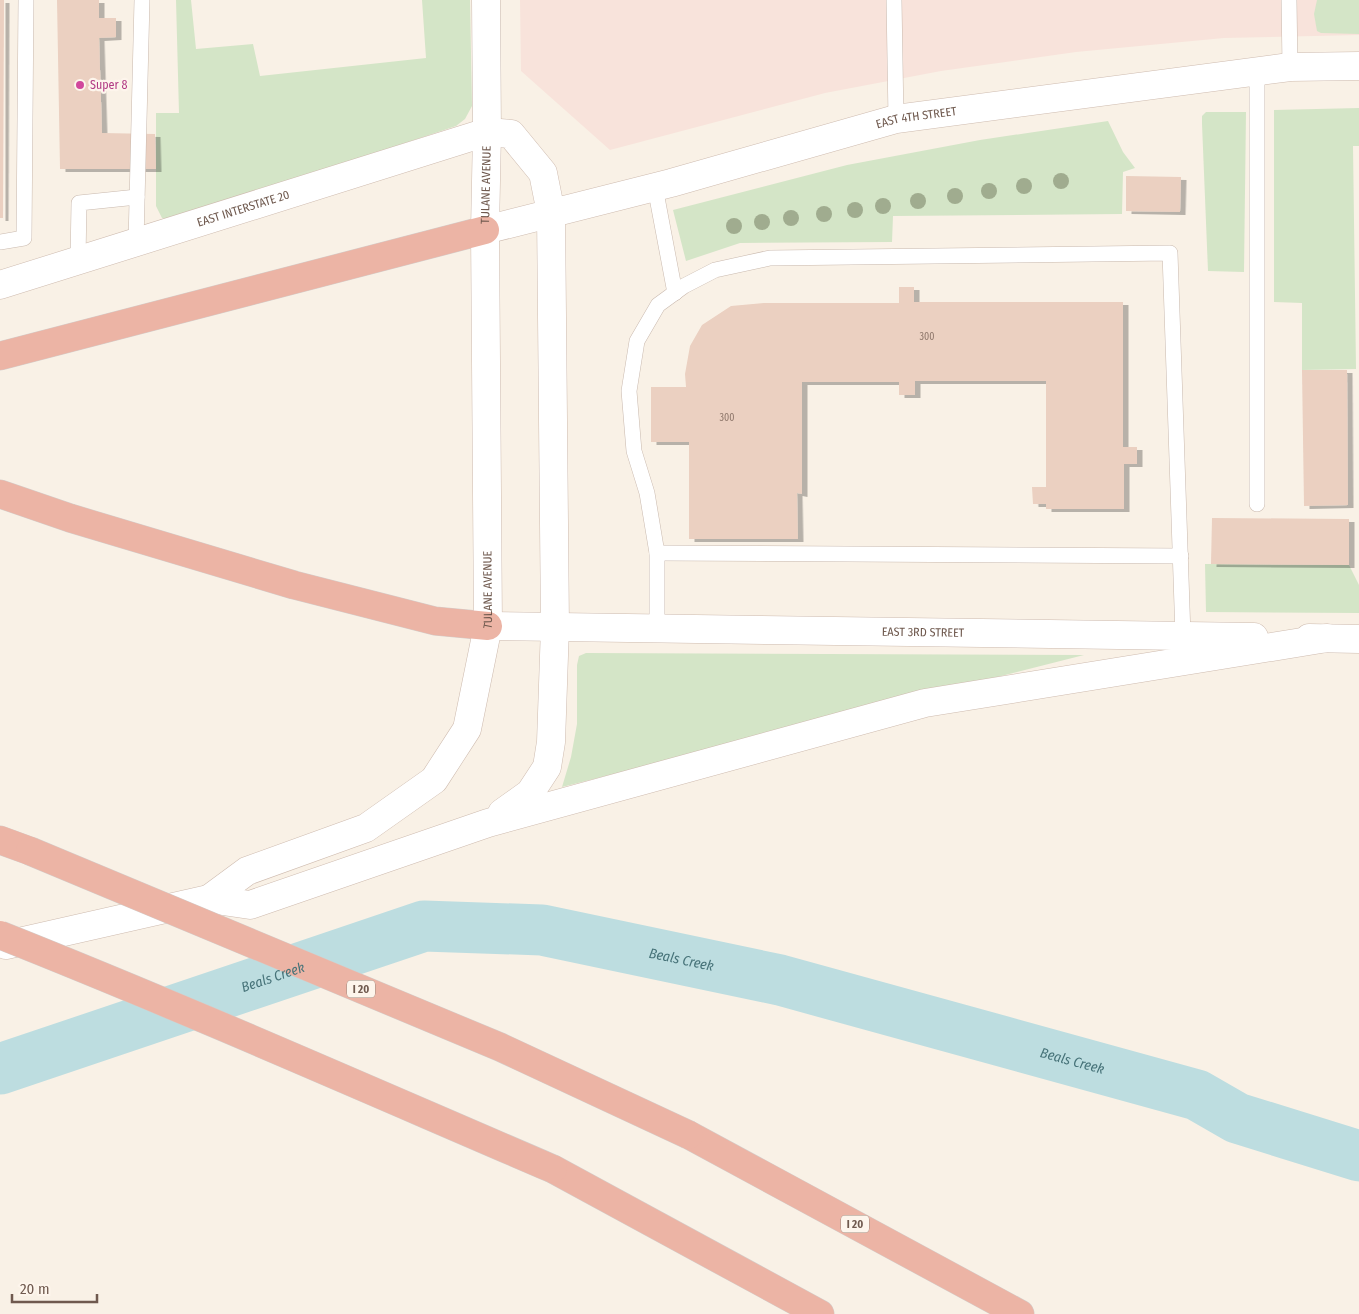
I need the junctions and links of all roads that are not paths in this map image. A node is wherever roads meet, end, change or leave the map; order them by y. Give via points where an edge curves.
1 (26, 0) edge
2 (142, 0) edge
3 (486, 0) edge
4 (894, 0) edge
5 (1288, 0) edge
6 (1359, 66) edge
7 (1290, 67) junction
8 (1257, 72) junction
9 (896, 119) junction
10 (487, 132) junction
11 (655, 187) junction
12 (137, 197) junction
13 (551, 214) junction
14 (485, 230) junction
15 (0, 242) edge
16 (136, 242) junction
17 (78, 260) junction
18 (0, 284) edge
19 (674, 293) junction
20 (0, 356) edge
21 (0, 494) edge
22 (1257, 504) dead end
23 (657, 553) junction
24 (1180, 556) junction
25 (488, 626) junction
26 (555, 627) junction
27 (657, 628) junction
28 (1183, 636) junction
29 (1327, 638) junction
30 (1359, 639) edge
31 (488, 823) junction
32 (0, 840) edge
33 (209, 900) junction
34 (0, 935) edge
35 (0, 946) edge
36 (820, 1314) edge
37 (1020, 1314) edge

1 - 15 lane via 24,238
2 - 12 lane
3 - 10 main road, TULANE AVENUE
4 - 9 lane
5 - 7 lane
6 - 7 main road, EAST 4TH STREET
7 - 8 main road, EAST 4TH STREET
8 - 9 main road, EAST 4TH STREET
8 - 22 lane
9 - 11 main road, EAST 4TH STREET
10 - 13 main road, TULANE AVENUE via 511,134 543,173
10 - 14 main road, TULANE AVENUE
10 - 16 main road, EAST INTERSTATE 20
11 - 13 main road, EAST 4TH STREET
11 - 19 lane
12 - 16 lane
12 - 17 lane via 79,203
13 - 14 main road, EAST 4TH STREET
13 - 26 main road, TULANE AVENUE
14 - 20 highway
14 - 25 main road, TULANE AVENUE
16 - 17 main road, EAST INTERSTATE 20
17 - 18 main road, EAST INTERSTATE 20
19 - 23 lane via 658,305 637,341 629,391 634,451 647,493
19 - 24 lane via 715,270 770,258 1170,253
21 - 25 highway via 294,585 435,621
23 - 24 lane
23 - 27 lane
24 - 28 lane
25 - 26 main road, EAST 3RD STREET
25 - 33 main road, TULANE AVENUE via 467,729 434,780 366,828 247,871
26 - 27 main road, EAST 3RD STREET
26 - 31 main road, TULANE AVENUE via 551,742 547,767 530,793
27 - 28 main road, EAST 3RD STREET
28 - 29 main road, EAST 3RD STREET
29 - 30 main road, EAST 3RD STREET
29 - 31 main road via 924,703
31 - 33 main road via 250,905
32 - 37 highway, I 20, bridge via 500,1047 689,1135
33 - 35 main road
34 - 36 highway, bridge via 553,1169

